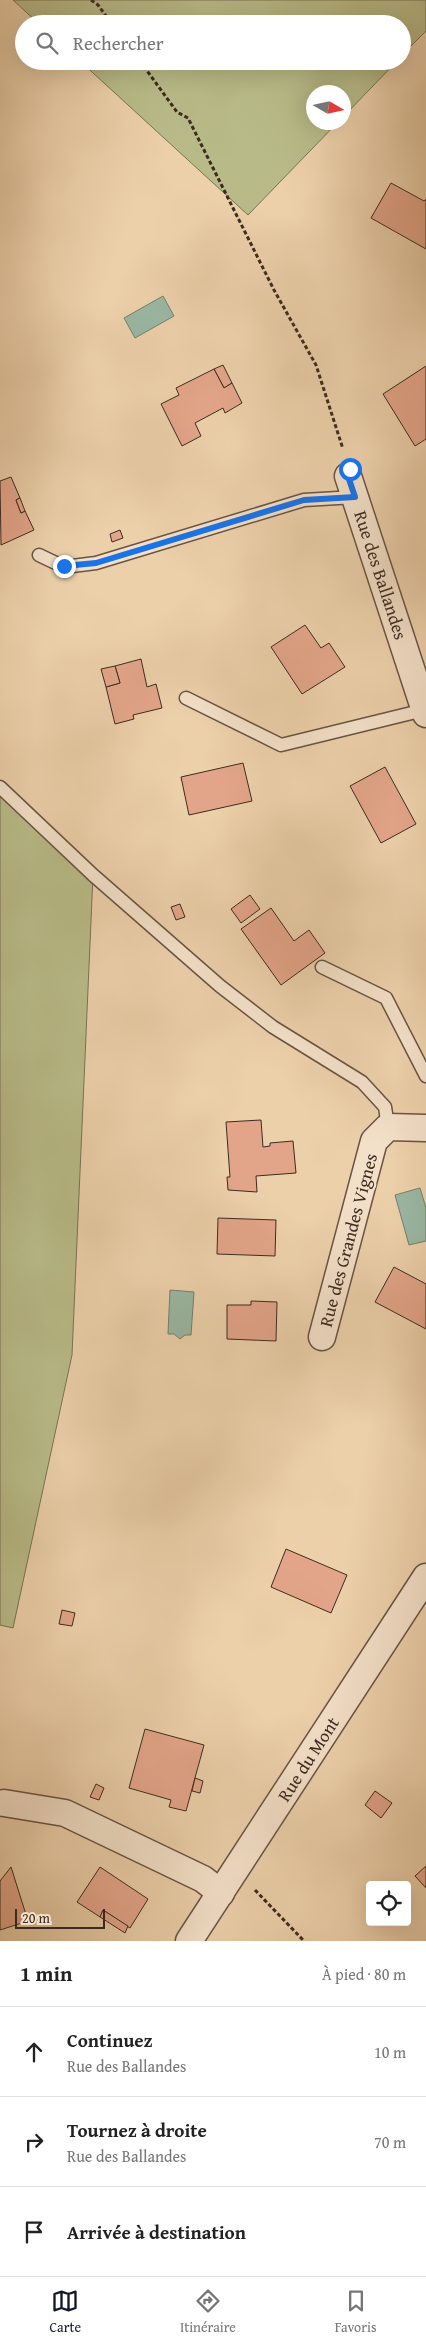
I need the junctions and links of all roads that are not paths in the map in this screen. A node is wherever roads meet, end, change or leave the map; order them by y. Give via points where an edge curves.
1 (352, 486) joint
2 (39, 555) dead end
3 (186, 698) dead end
4 (425, 712) edge
5 (0, 787) edge
6 (322, 968) dead end
7 (426, 1076) edge
8 (388, 1127) junction
9 (426, 1128) edge
10 (322, 1337) dead end
11 (426, 1577) edge
12 (4, 1803) dead end
13 (221, 1894) junction
14 (189, 1941) edge

1 - 2 lane, Rue des Ballandes via 96,563 64,566
1 - 4 street, Rue des Ballandes
3 - 4 lane, Rue des Ballandes via 281,745
5 - 8 lane via 93,875 220,986 273,1027 362,1082 386,1107
6 - 7 lane via 386,998
8 - 9 street
8 - 10 street, Rue des Grandes Vignes via 374,1141
11 - 13 street, Rue du Mont
12 - 13 street via 65,1813 203,1879
13 - 14 street, Rue du Mont

